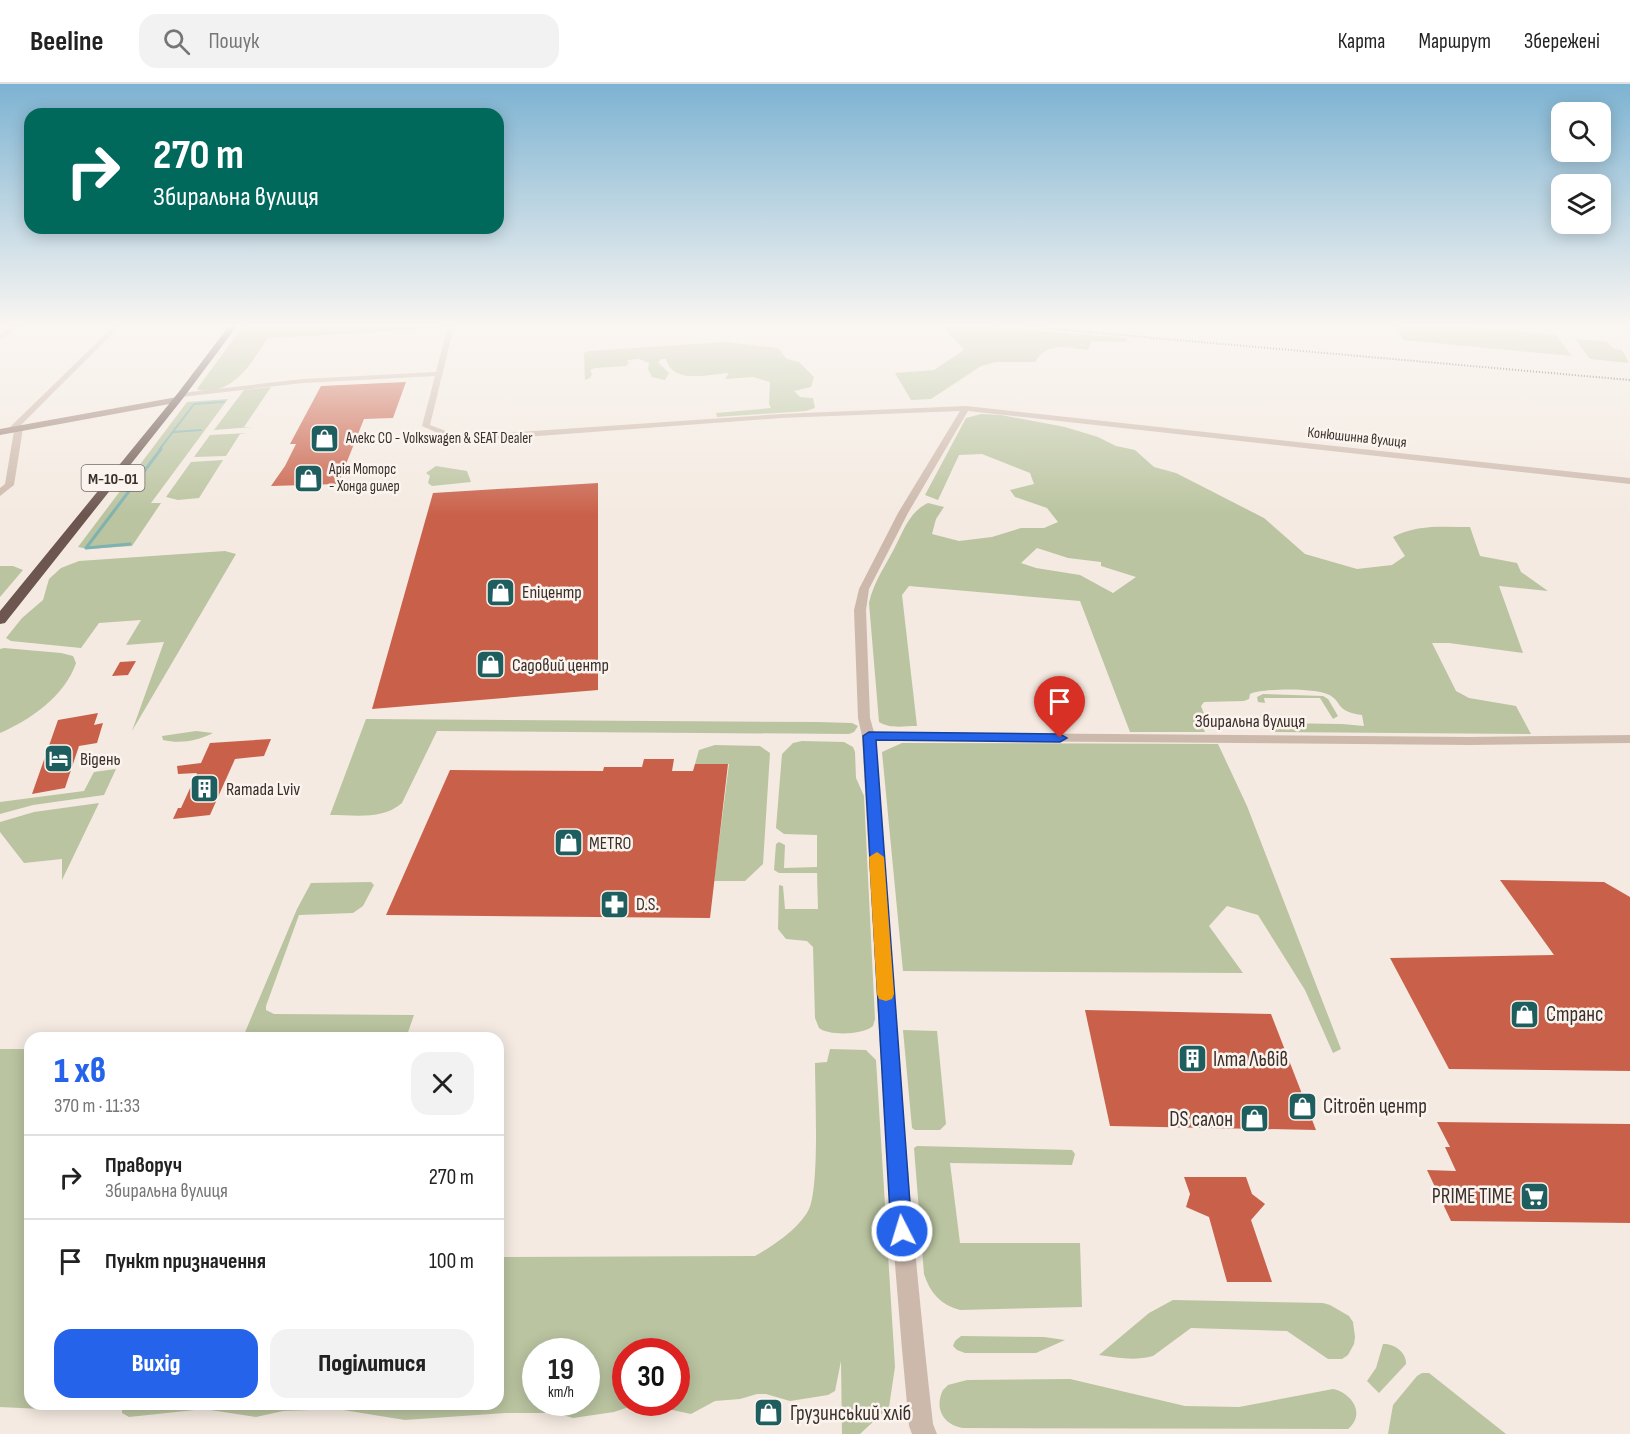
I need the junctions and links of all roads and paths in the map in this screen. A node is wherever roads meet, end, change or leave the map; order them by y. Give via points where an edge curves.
1 (55, 389) edge
2 (185, 389) edge
3 (241, 389) edge
4 (435, 389) edge
5 (179, 397) junction
6 (966, 408) junction
7 (15, 429) junction
8 (0, 432) edge
9 (1630, 481) edge
10 (0, 493) edge
11 (0, 620) edge
12 (869, 736) junction
13 (1630, 739) edge
14 (925, 1434) edge

1 - 7 street
2 - 5 highway, М-10-01
3 - 5 street
4 - 6 street, Конюшинна вулиця via 426,426 458,439 781,416
5 - 7 main road
5 - 11 highway, М-10-01
6 - 9 street, Конюшинна вулиця
6 - 12 street via 903,513 864,589 860,610 864,718
7 - 8 main road
7 - 10 street via 9,485
12 - 13 street, Збиральна вулиця
12 - 14 street via 896,1162 909,1323

